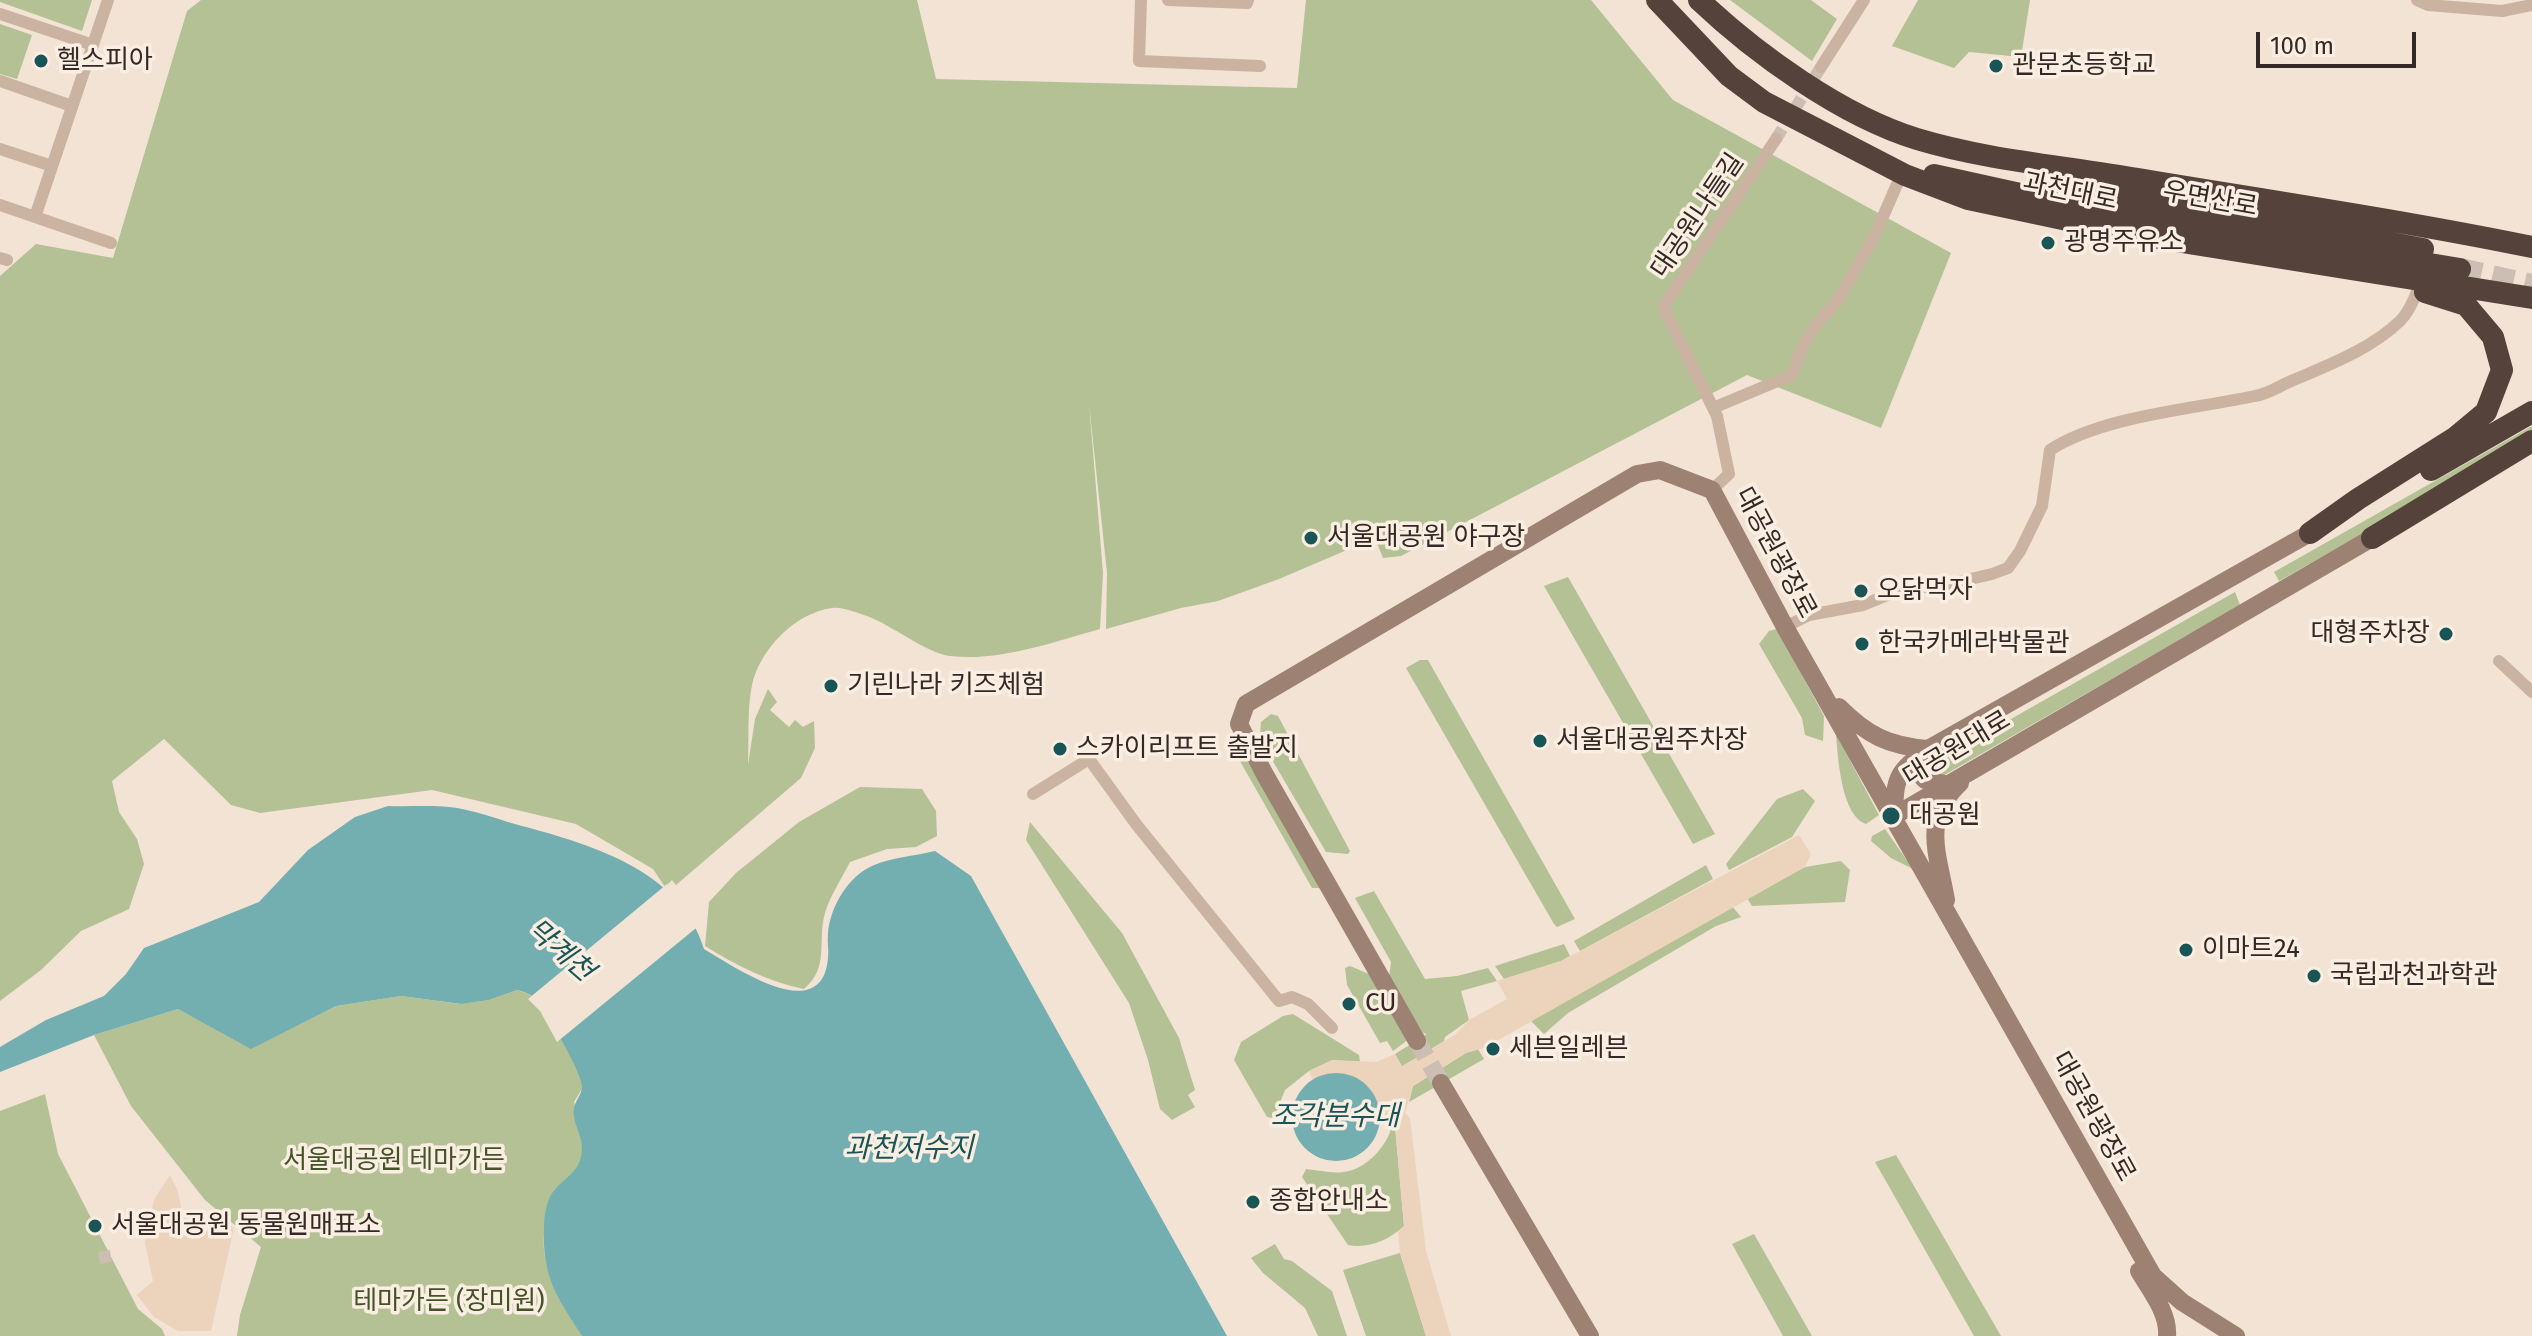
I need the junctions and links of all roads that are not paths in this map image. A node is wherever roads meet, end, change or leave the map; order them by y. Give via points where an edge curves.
1 (108, 0) edge
2 (1141, 0) edge
3 (1168, 0) edge
4 (1657, 0) edge
5 (1699, 0) edge
6 (1864, 0) edge
7 (2417, 0) edge
8 (1248, 1) edge
9 (2532, 5) edge
10 (2503, 6) edge
11 (0, 14) edge
12 (93, 45) junction
13 (1260, 66) dead end
14 (1821, 67) tunnel mouth
15 (0, 81) edge
16 (72, 106) junction
17 (1776, 139) tunnel mouth
18 (1917, 139) junction
19 (0, 149) edge
20 (52, 166) junction
21 (1904, 174) junction
22 (0, 205) edge
23 (35, 217) junction
24 (111, 243) dead end
25 (2532, 247) edge
26 (2392, 276) junction
27 (2418, 289) junction
28 (2532, 298) edge
29 (1713, 408) junction
30 (2532, 412) edge
31 (2532, 441) edge
32 (2532, 458) edge
33 (2473, 477) junction
34 (1712, 490) junction
35 (2310, 533) junction
36 (2372, 538) joint
37 (1785, 627) junction
38 (2499, 661) dead end
39 (1819, 684) junction
40 (2532, 692) edge
41 (1945, 738) junction
42 (1928, 749) junction
43 (1981, 764) junction
44 (1950, 785) junction
45 (1033, 794) dead end
46 (1894, 816) junction
47 (1947, 910) junction
48 (1332, 1028) dead end
49 (1417, 1041) tunnel mouth
50 (1441, 1083) tunnel mouth
51 (2129, 1234) junction
52 (2204, 1328) edge
53 (1590, 1336) edge
54 (2167, 1336) edge
55 (2236, 1336) edge

1 - 12 street
2 - 13 street via 1139,61
3 - 8 street
4 - 21 highway, 과천대로 via 1729,76 1764,102
5 - 18 highway, 과천대로 via 1776,63 1871,120
6 - 14 street
7 - 10 street via 2428,5
9 - 10 street
11 - 12 street
12 - 16 street
15 - 16 street
16 - 20 street
17 - 29 street, 대공원나들길 via 1663,307
18 - 21 highway, 우면산로 via 1950,157 2462,262 2052,201 1942,175
18 - 25 highway, 과천대로 via 1998,158
19 - 20 street
20 - 23 street
21 - 26 highway, 과천대로 via 1968,199 2034,214
21 - 29 street via 1869,247 1838,300 1814,327 1792,375
22 - 23 street
23 - 24 street
26 - 27 highway
26 - 28 highway, 과천대로
27 - 35 highway via 2466,305 2493,337 2502,370 2486,412
27 - 37 street via 2401,320 2315,372 2258,396 2136,419 2065,440 2050,450 2042,506 2008,568 1936,587 1907,587
29 - 34 street, 대공원나들길 via 1729,474
30 - 35 highway via 2332,528
31 - 33 highway
32 - 33 highway
33 - 36 highway
34 - 37 street, 대공원광장로
34 - 49 street, 대공원광장로 via 1660,470 1637,474 1246,704 1239,724
35 - 41 street, 대공원대로
36 - 43 street, 대공원대로
37 - 39 street, 대공원광장로
38 - 40 street
39 - 42 street via 1877,737
39 - 46 street, 대공원광장로
41 - 42 street, 대공원대로
41 - 44 street via 1924,761 1920,774
42 - 46 street, 대공원대로 via 1895,783
43 - 44 street, 대공원대로
43 - 47 street via 1953,789 1937,814 1934,839
44 - 46 street, 대공원대로
45 - 48 street via 1089,759 1279,1001 1292,997 1308,1004
46 - 47 street, 대공원광장로
47 - 51 street, 대공원광장로
50 - 53 street
51 - 52 street, 대공원광장로 via 2153,1276
51 - 54 street via 2130,1255 2163,1313
52 - 55 street, 대공원광장로

